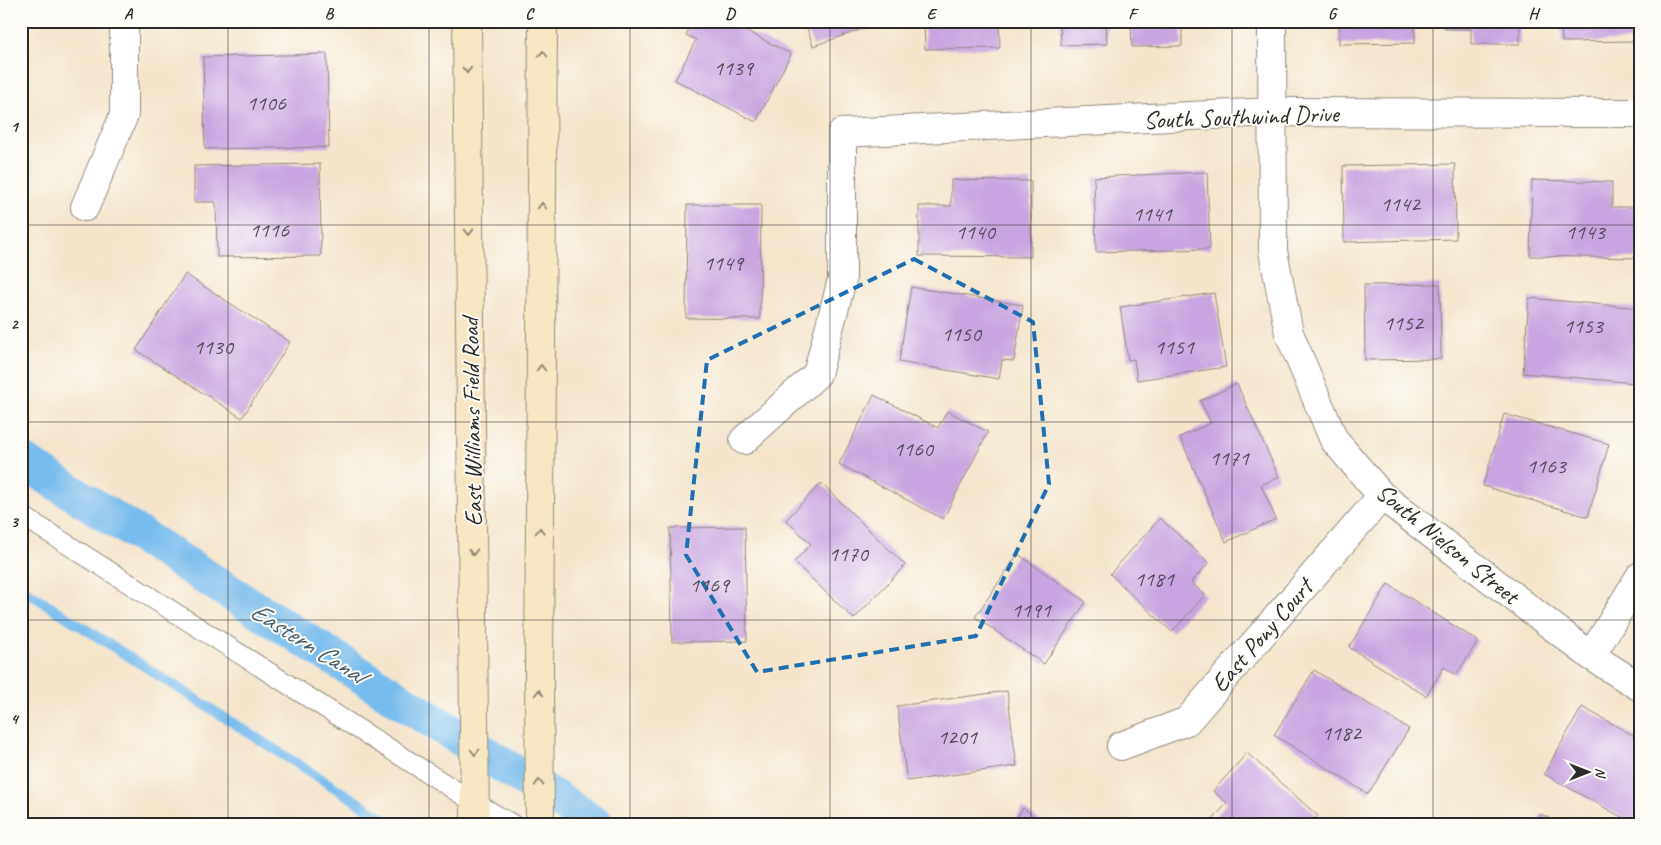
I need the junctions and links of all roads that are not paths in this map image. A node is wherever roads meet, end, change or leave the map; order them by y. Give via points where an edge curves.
1 (124, 21) edge
2 (466, 21) edge
3 (543, 21) edge
4 (1272, 21) edge
5 (1273, 112) junction
6 (1640, 113) edge
7 (85, 207) dead end
8 (744, 440) dead end
9 (1382, 496) junction
10 (21, 515) edge
11 (1640, 576) edge
12 (1591, 656) junction
13 (1640, 687) edge
14 (1121, 746) dead end
15 (475, 813) edge
16 (512, 824) edge
17 (540, 824) edge

1 - 7 street via 124,115
2 -> 15 main road, East Williams Field Road
17 -> 3 main road
4 - 5 street, South Nielson Street
5 - 6 street, South Southwind Drive
5 - 8 street, South Southwind Drive via 842,133 842,280 817,374
5 - 9 street, South Nielson Street via 1273,251 1289,333 1334,440
9 - 12 street, South Nielson Street
9 - 14 street, East Pony Court via 1187,721
10 - 15 lane
11 - 12 street
12 - 13 street, South Nielson Street
15 - 16 lane

